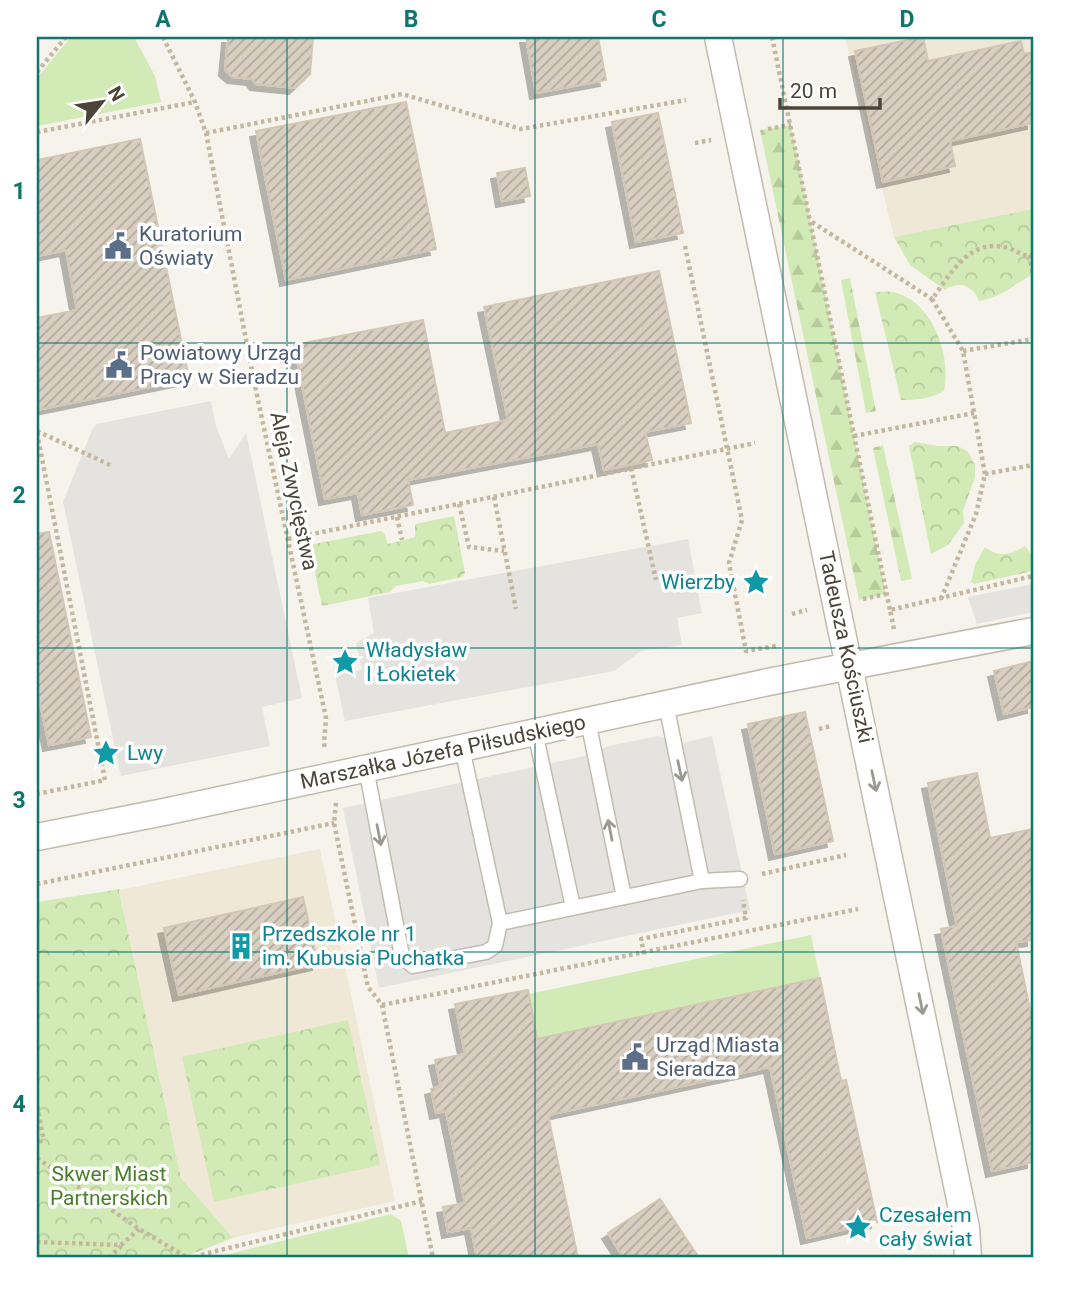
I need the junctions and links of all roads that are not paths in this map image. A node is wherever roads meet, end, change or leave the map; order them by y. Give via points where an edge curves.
1 (718, 37) edge
2 (1033, 631) edge
3 (850, 666) junction
4 (666, 704) junction
5 (588, 721) junction
6 (535, 732) junction
7 (462, 748) junction
8 (366, 768) junction
9 (37, 837) edge
10 (740, 878) road end
11 (702, 881) junction
12 (624, 897) junction
13 (573, 907) junction
14 (500, 923) junction
15 (968, 1258) edge

1 - 3 street, Tadeusza Kościuszki
2 - 3 street, Marszałka Józefa Piłsudskiego
3 - 4 street, Marszałka Józefa Piłsudskiego
3 -> 15 street, Tadeusza Kościuszki via 963,1214
4 - 5 street, Marszałka Józefa Piłsudskiego
4 -> 11 lane
5 - 6 street, Marszałka Józefa Piłsudskiego
12 -> 5 lane
6 - 7 street, Marszałka Józefa Piłsudskiego
6 - 13 lane
7 - 8 street, Marszałka Józefa Piłsudskiego
7 - 14 lane
8 - 9 street, Marszałka Józefa Piłsudskiego
8 -> 14 lane via 402,956 413,967 486,952 495,946
10 - 11 lane
11 - 12 lane
12 - 13 lane
13 - 14 lane

